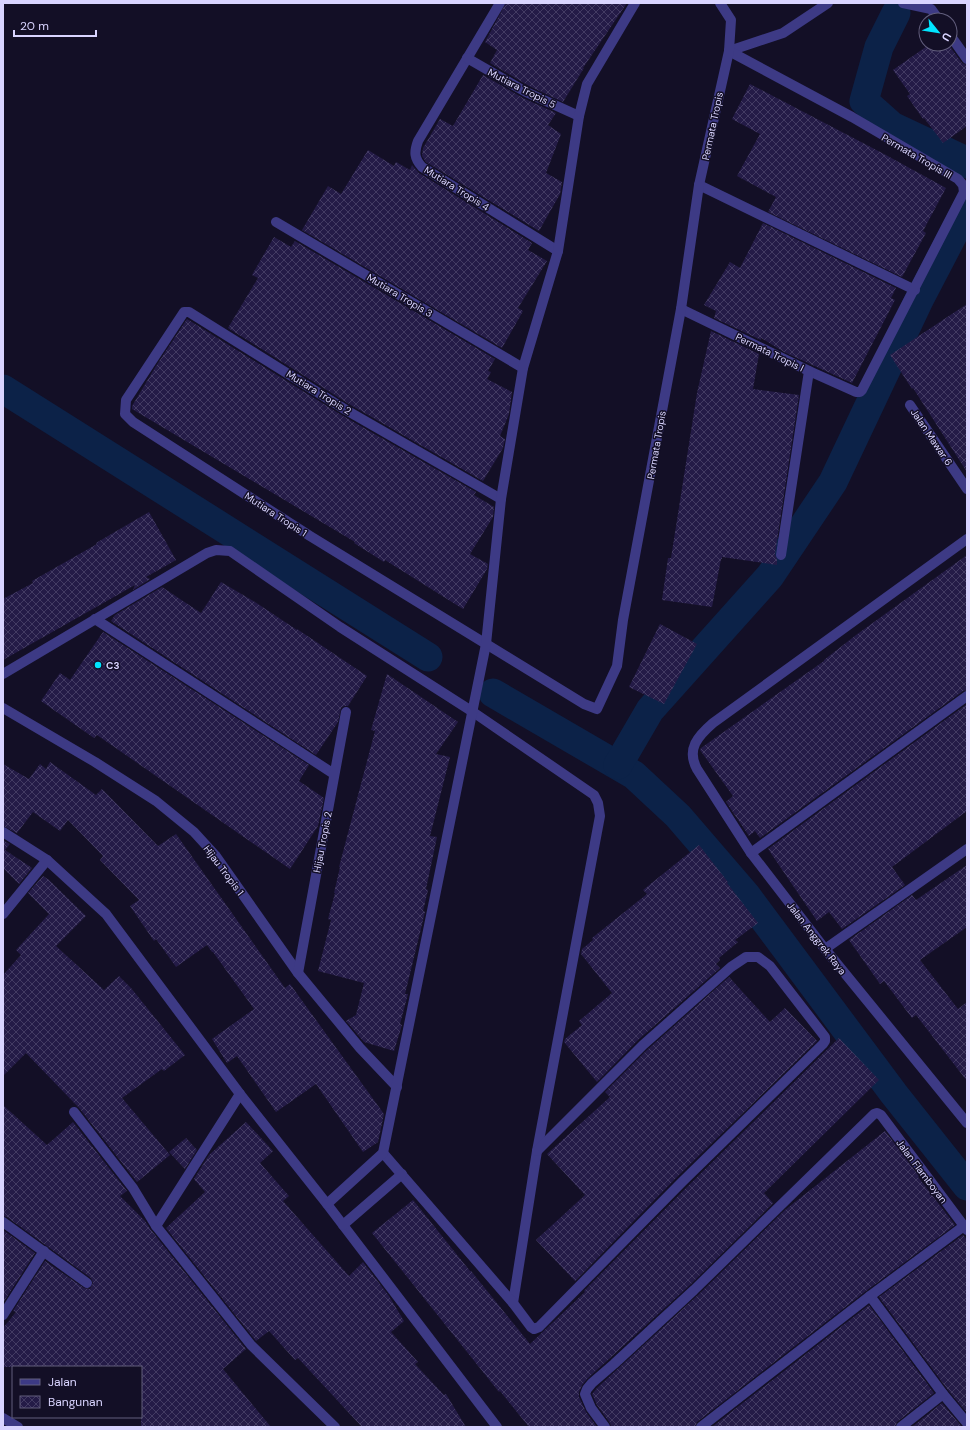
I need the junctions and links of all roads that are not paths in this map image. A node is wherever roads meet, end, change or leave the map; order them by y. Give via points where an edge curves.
1 (500, 3) edge
2 (635, 3) edge
3 (720, 3) edge
4 (828, 3) edge
5 (908, 4) edge
6 (932, 6) edge
7 (958, 46) edge
8 (729, 51) junction
9 (466, 58) junction
10 (967, 59) edge
11 (579, 116) junction
12 (699, 185) junction
13 (276, 222) dead end
14 (558, 251) junction
15 (915, 290) junction
16 (681, 309) junction
17 (154, 356) joint
18 (523, 368) junction
19 (810, 371) junction
20 (860, 392) joint
21 (910, 405) dead end
22 (967, 489) edge
23 (501, 499) junction
24 (967, 538) edge
25 (781, 555) dead end
26 (95, 619) junction
27 (486, 644) junction
28 (3, 674) edge
29 (967, 696) edge
30 (3, 708) edge
31 (346, 712) dead end
32 (473, 712) junction
33 (334, 774) junction
34 (3, 832) edge
35 (967, 848) edge
36 (751, 853) junction
37 (47, 860) junction
38 (3, 914) edge
39 (825, 949) junction
40 (298, 973) junction
41 (397, 1087) junction
42 (240, 1094) junction
43 (74, 1112) dead end
44 (967, 1123) edge
45 (537, 1152) junction
46 (383, 1153) junction
47 (402, 1174) junction
48 (327, 1204) junction
49 (3, 1222) edge
50 (343, 1225) junction
51 (156, 1226) junction
52 (966, 1228) edge
53 (44, 1251) junction
54 (87, 1284) dead end
55 (870, 1296) junction
56 (513, 1303) junction
57 (3, 1316) edge
58 (943, 1394) junction
59 (3, 1418) edge
60 (967, 1423) edge
61 (18, 1427) edge
62 (335, 1427) edge
63 (497, 1427) edge
64 (605, 1427) edge
65 (701, 1427) edge
66 (901, 1427) edge

1 - 9 street
2 - 11 street via 587,84
3 - 8 street, Permata Tropis via 731,20
4 - 8 street via 783,33
5 - 6 street
7 - 10 street
8 - 12 street, Permata Tropis
8 - 15 street, Permata Tropis III via 852,117 958,179 963,185 964,192
9 - 11 street, Mutiara Tropis 5 via 526,92
9 - 14 street, Mutiara Tropis 4 via 418,141 415,150 417,161
11 - 14 street
12 - 15 street
12 - 16 street, Permata Tropis
13 - 18 street, Mutiara Tropis 3
14 - 18 street
15 - 20 street, Permata Tropis III
16 - 19 street, Permata Tropis I
16 - 27 street, Permata Tropis via 623,620 617,666 597,709 584,704
17 - 23 street, Mutiara Tropis 2 via 184,312 189,312 346,410
17 - 27 street, Mutiara Tropis 1 via 126,400 125,414 133,422 310,536
18 - 23 street
19 - 20 street, Permata Tropis I
19 - 25 street
21 - 22 street, Jalan Mawar 6
23 - 27 street
24 - 36 street, Jalan Anggrek Raya via 713,723 697,740 692,753 693,762
26 - 28 street
26 - 32 street via 207,553 216,550 230,551 340,627
26 - 33 street
27 - 32 street
29 - 36 street
30 - 40 street, Hijau Tropis 1 via 156,801 194,832 215,855
31 - 33 street, Hijau Tropis 2
32 - 41 street
32 - 45 street via 594,795 600,816
33 - 40 street, Hijau Tropis 2
34 - 37 street
35 - 39 street
36 - 39 street, Jalan Anggrek Raya
37 - 38 street
37 - 42 street via 106,914
39 - 44 street, Jalan Anggrek Raya
40 - 41 street, Hijau Tropis 1 via 360,1048
41 - 46 street
42 - 48 street
42 - 51 street
43 - 51 street via 133,1188
45 - 56 street
45 - 56 street via 643,1045 731,967 746,957 758,957 770,966 825,1037 823,1044 539,1327 531,1327
46 - 47 street
46 - 48 street
47 - 50 street
47 - 56 street
48 - 50 street
49 - 53 street
50 - 63 street
51 - 62 street via 251,1345
52 - 55 street
52 - 64 street, Jalan Flamboyan via 881,1116 874,1114 694,1290 592,1382 585,1394 591,1408
53 - 54 street
53 - 57 street
55 - 58 street
55 - 65 street
58 - 60 street
58 - 66 street
59 - 61 street

